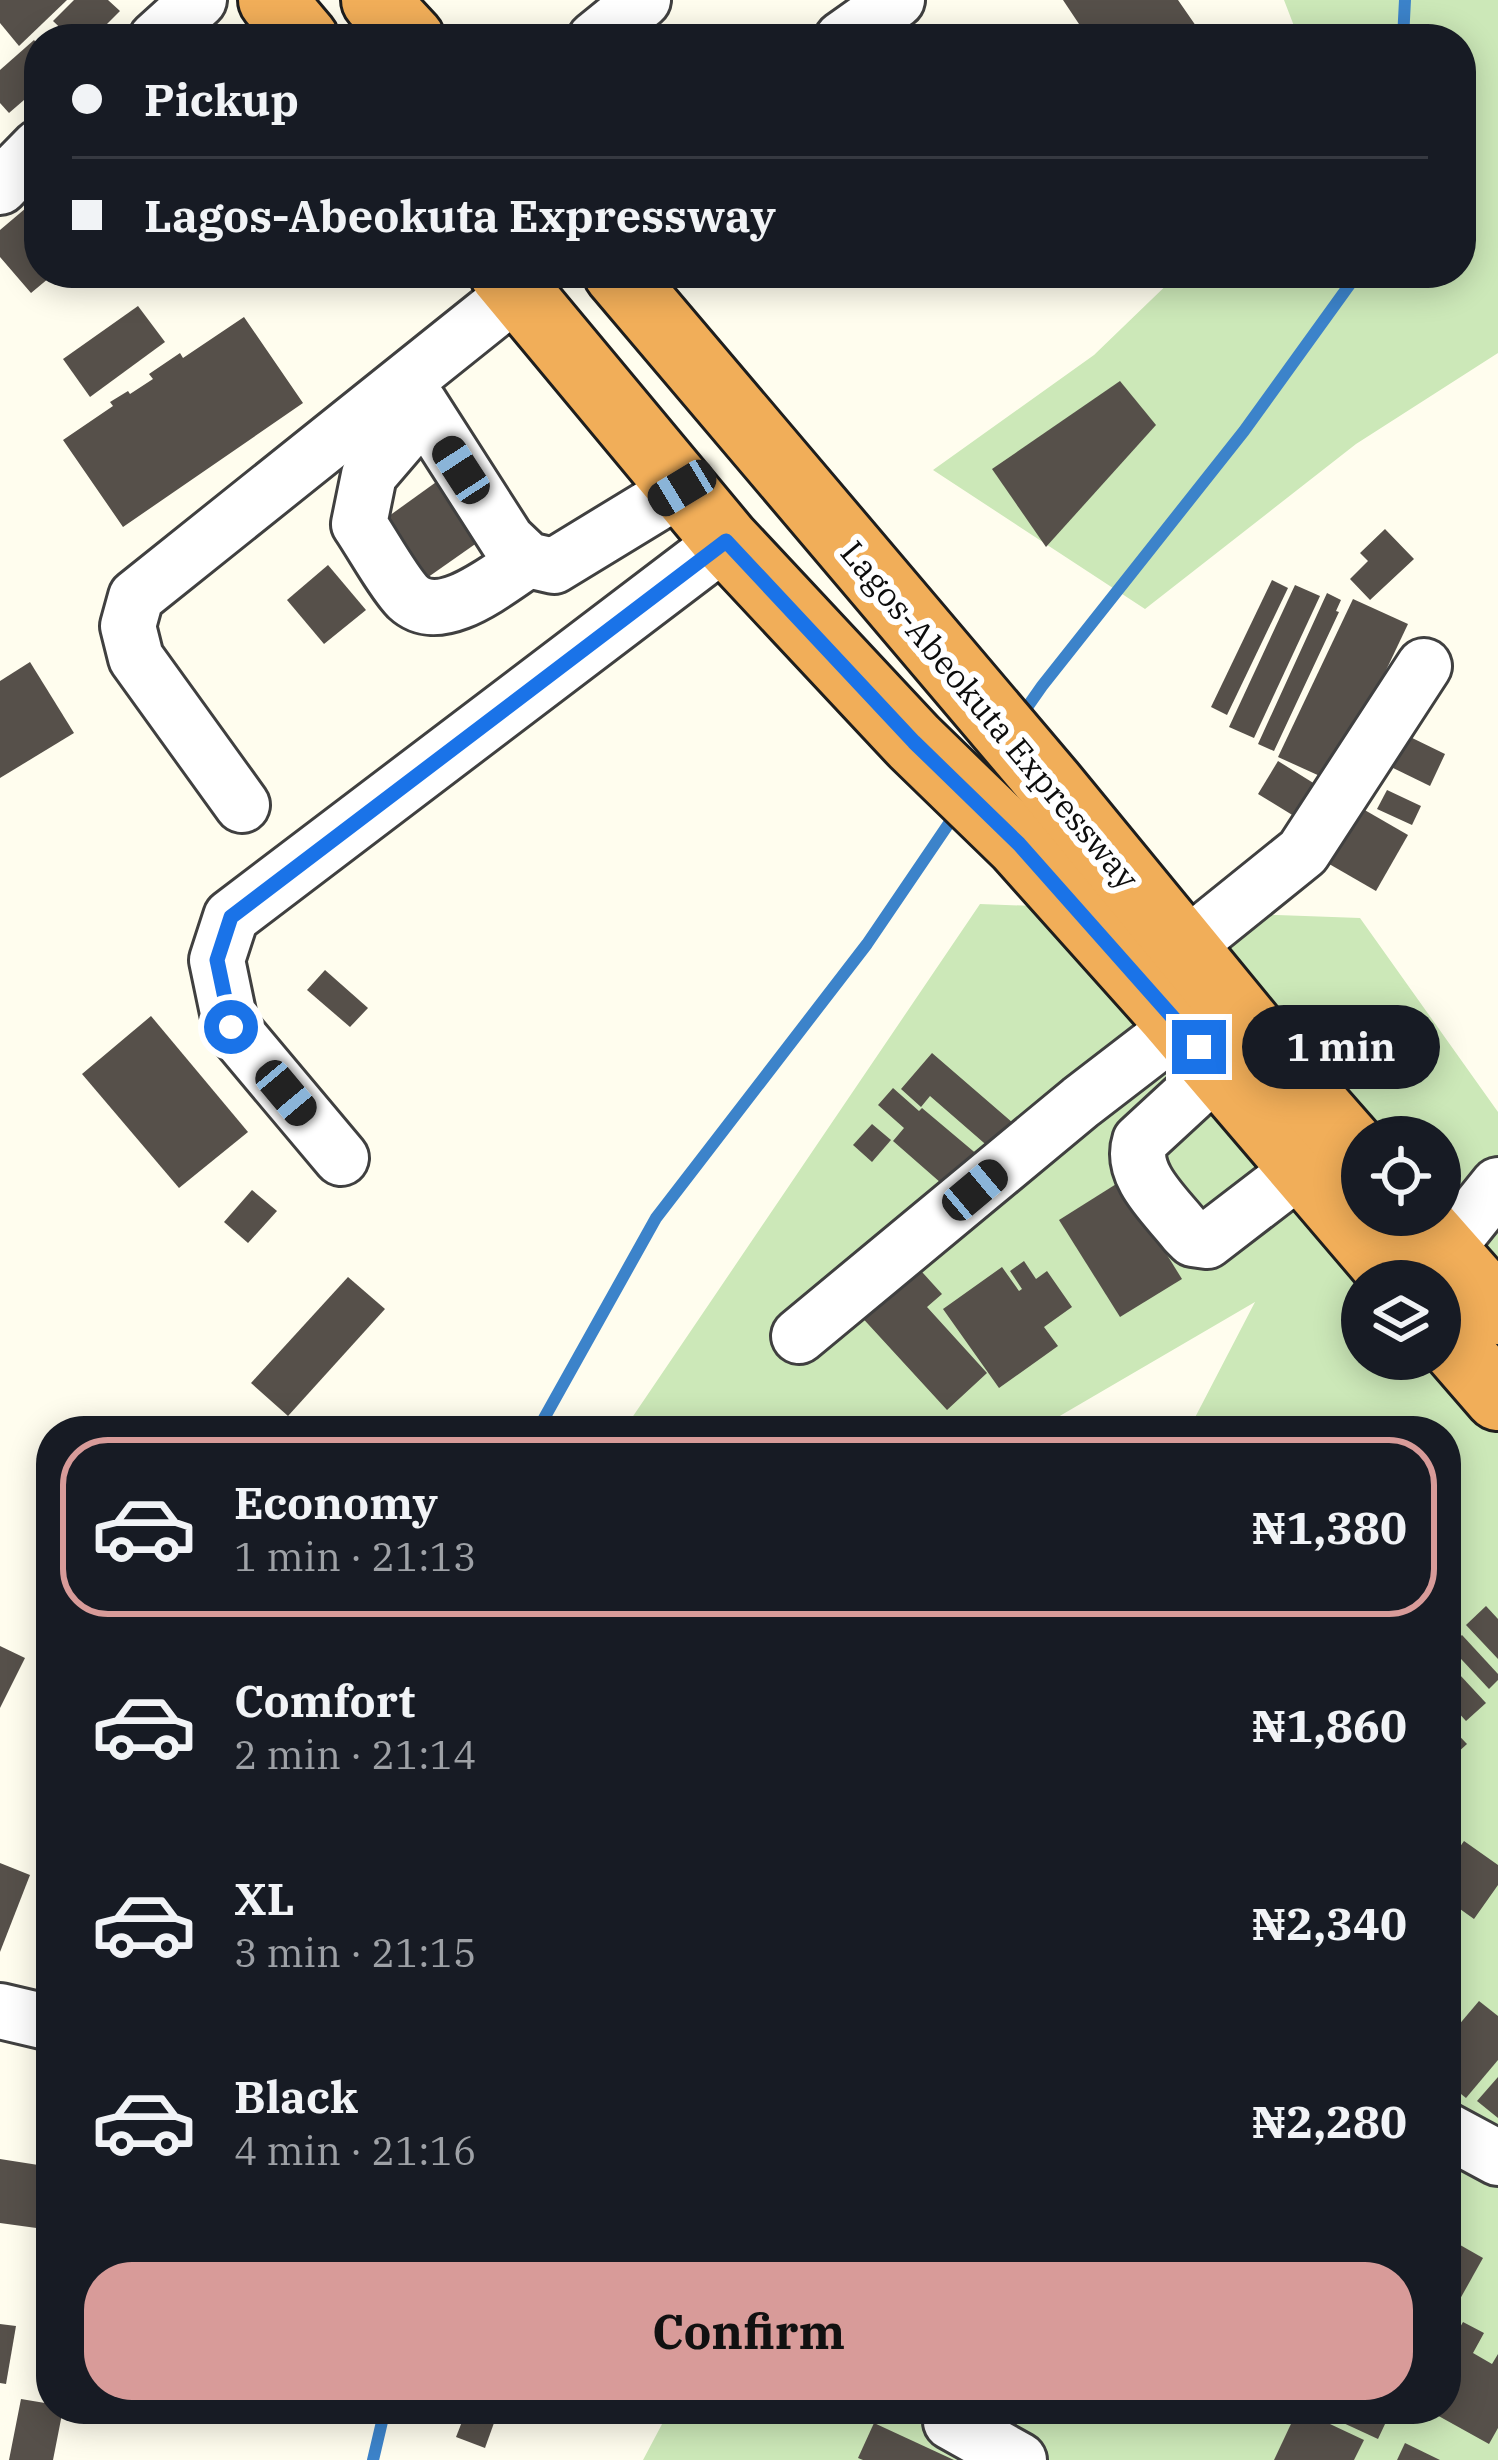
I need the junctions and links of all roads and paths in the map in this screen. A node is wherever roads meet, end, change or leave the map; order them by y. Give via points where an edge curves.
1 (199, 0) edge
2 (272, 0) edge
3 (643, 0) edge
4 (897, 0) edge
5 (172, 24) edge
6 (292, 24) edge
7 (613, 24) edge
8 (863, 24) edge
9 (24, 162) edge
10 (0, 187) edge
11 (505, 288) edge
12 (515, 288) edge
13 (629, 288) edge
14 (413, 398) junction
15 (682, 488) junction
16 (726, 541) junction
17 (529, 560) junction
18 (1424, 666) dead end
19 (242, 805) dead end
20 (1184, 948) junction
21 (1199, 1047) junction
22 (341, 1158) dead end
23 (1332, 1163) edge
24 (1498, 1186) edge
25 (1419, 1249) edge
26 (1498, 1311) edge
27 (799, 1336) dead end
28 (1461, 1354) edge
29 (1498, 1397) edge
30 (0, 2011) edge
31 (36, 2019) edge
32 (1461, 2138) edge
33 (1498, 2158) edge
34 (955, 2424) edge
35 (1019, 2460) edge

1 - 5 street
2 - 6 highway
3 - 7 street
4 - 8 street
9 - 10 street
11 - 14 street
12 - 15 highway, Lagos-Abeokuta Expressway
13 - 20 highway, Lagos-Abeokuta Expressway
14 - 17 street via 507,540
14 - 17 street via 369,475 359,524 409,598 449,608
14 - 19 street via 136,597 128,626 136,658
15 - 16 highway, Lagos-Abeokuta Expressway
15 - 17 street via 554,566
16 - 21 highway, Lagos-Abeokuta Expressway via 1019,844
16 - 22 street via 231,917 217,960 231,1027
18 - 20 street via 1303,852
20 - 23 highway, Lagos-Abeokuta Expressway via 1283,1068
21 - 23 highway, Lagos-Abeokuta Expressway
21 - 23 street via 1136,1155 1139,1171 1193,1239 1207,1241
21 - 27 street via 1081,1102
23 - 25 highway, Lagos-Abeokuta Expressway
24 - 25 street
25 - 26 highway, Lagos-Abeokuta Expressway
28 - 29 highway
30 - 31 street
32 - 33 street
34 - 35 street

